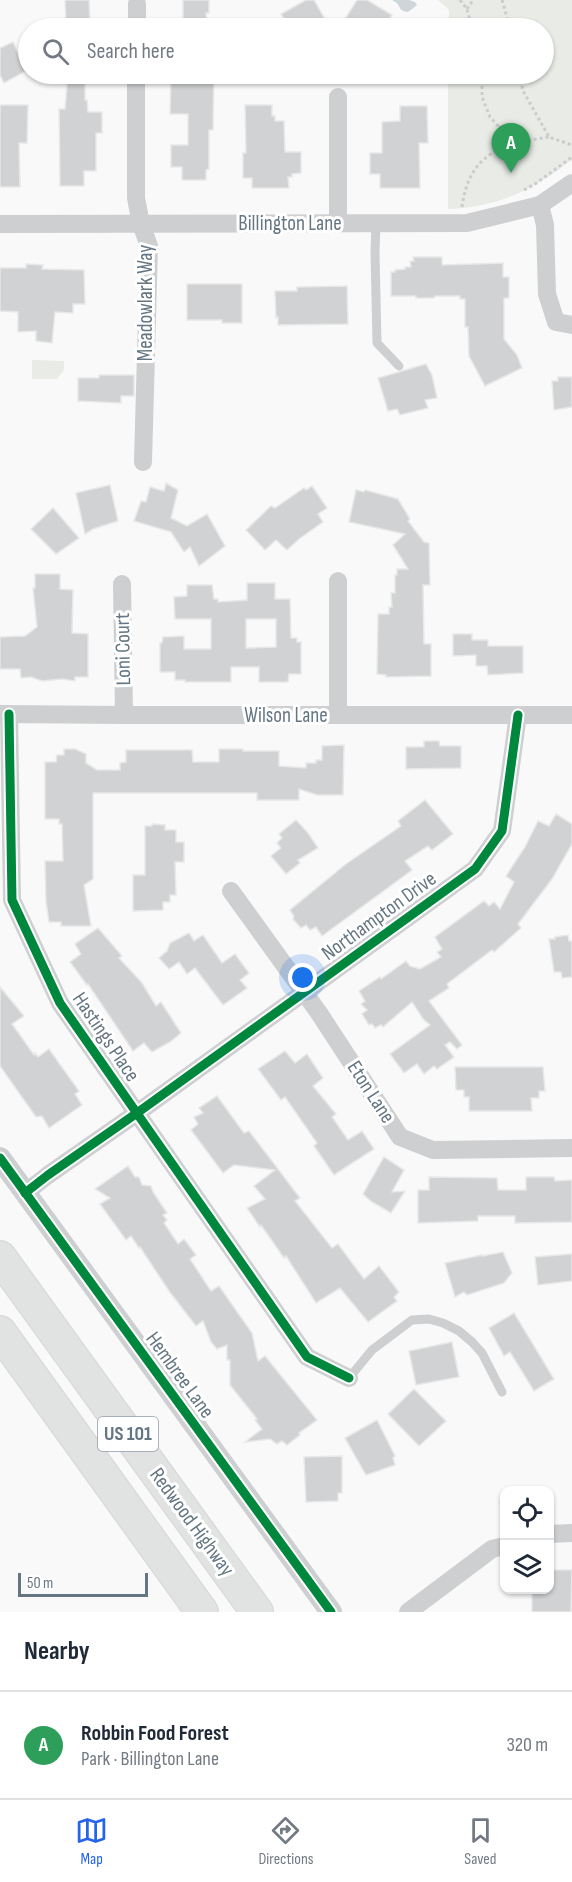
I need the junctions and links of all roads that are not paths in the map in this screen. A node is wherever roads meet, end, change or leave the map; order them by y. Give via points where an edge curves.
1 (137, 4) dead end
2 (137, 18) edge
3 (136, 84) edge
4 (338, 97) dead end
5 (572, 183) edge
6 (540, 205) junction
7 (338, 223) junction
8 (376, 223) junction
9 (0, 224) edge
10 (141, 224) junction
11 (572, 325) edge
12 (399, 366) dead end
13 (143, 462) dead end
14 (338, 581) dead end
15 (122, 584) dead end
16 (5, 714) edge
17 (124, 715) junction
18 (338, 715) junction
19 (518, 715) junction
20 (572, 715) edge
21 (231, 891) dead end
22 (304, 992) junction
23 (137, 1113) junction
24 (572, 1148) edge
25 (0, 1158) edge
26 (25, 1193) junction
27 (0, 1257) edge
28 (0, 1332) edge
29 (349, 1378) joint
30 (502, 1392) dead end
31 (572, 1533) edge
32 (554, 1534) edge
33 (500, 1547) edge
34 (202, 1612) edge
35 (257, 1612) edge
36 (331, 1612) edge
37 (408, 1612) edge

1 - 2 street
3 - 10 street, Meadowlark Way via 136,198
4 - 7 street
5 - 6 street, Billington Lane
6 - 8 street, Billington Lane via 467,223
6 - 11 street via 545,225 547,294 556,322
7 - 8 street, Billington Lane
7 - 10 street, Billington Lane
8 - 12 lane via 377,343
9 - 10 street, Billington Lane
10 - 13 street, Meadowlark Way via 149,246
14 - 18 street
15 - 17 street, Loni Court
16 - 17 street, Wilson Lane
16 - 23 street, Hastings Place via 12,900 60,1003
17 - 18 street, Wilson Lane
18 - 19 street, Wilson Lane
19 - 20 street, Wilson Lane
19 - 22 street, Northampton Drive via 502,831 475,870
21 - 22 street, Eton Lane
22 - 23 street, Northampton Drive
22 - 24 street, Eton Lane via 400,1137 433,1150
23 - 26 street, Northampton Drive
23 - 29 street, Hastings Place via 307,1357
25 - 26 street, Hembree Lane
26 - 36 street, Hembree Lane
27 - 35 highway, Redwood Highway / US 101
28 - 34 highway, US 101
29 - 30 lane via 372,1350 412,1320 429,1318 459,1331 472,1342
31 - 32 street
33 - 37 street

